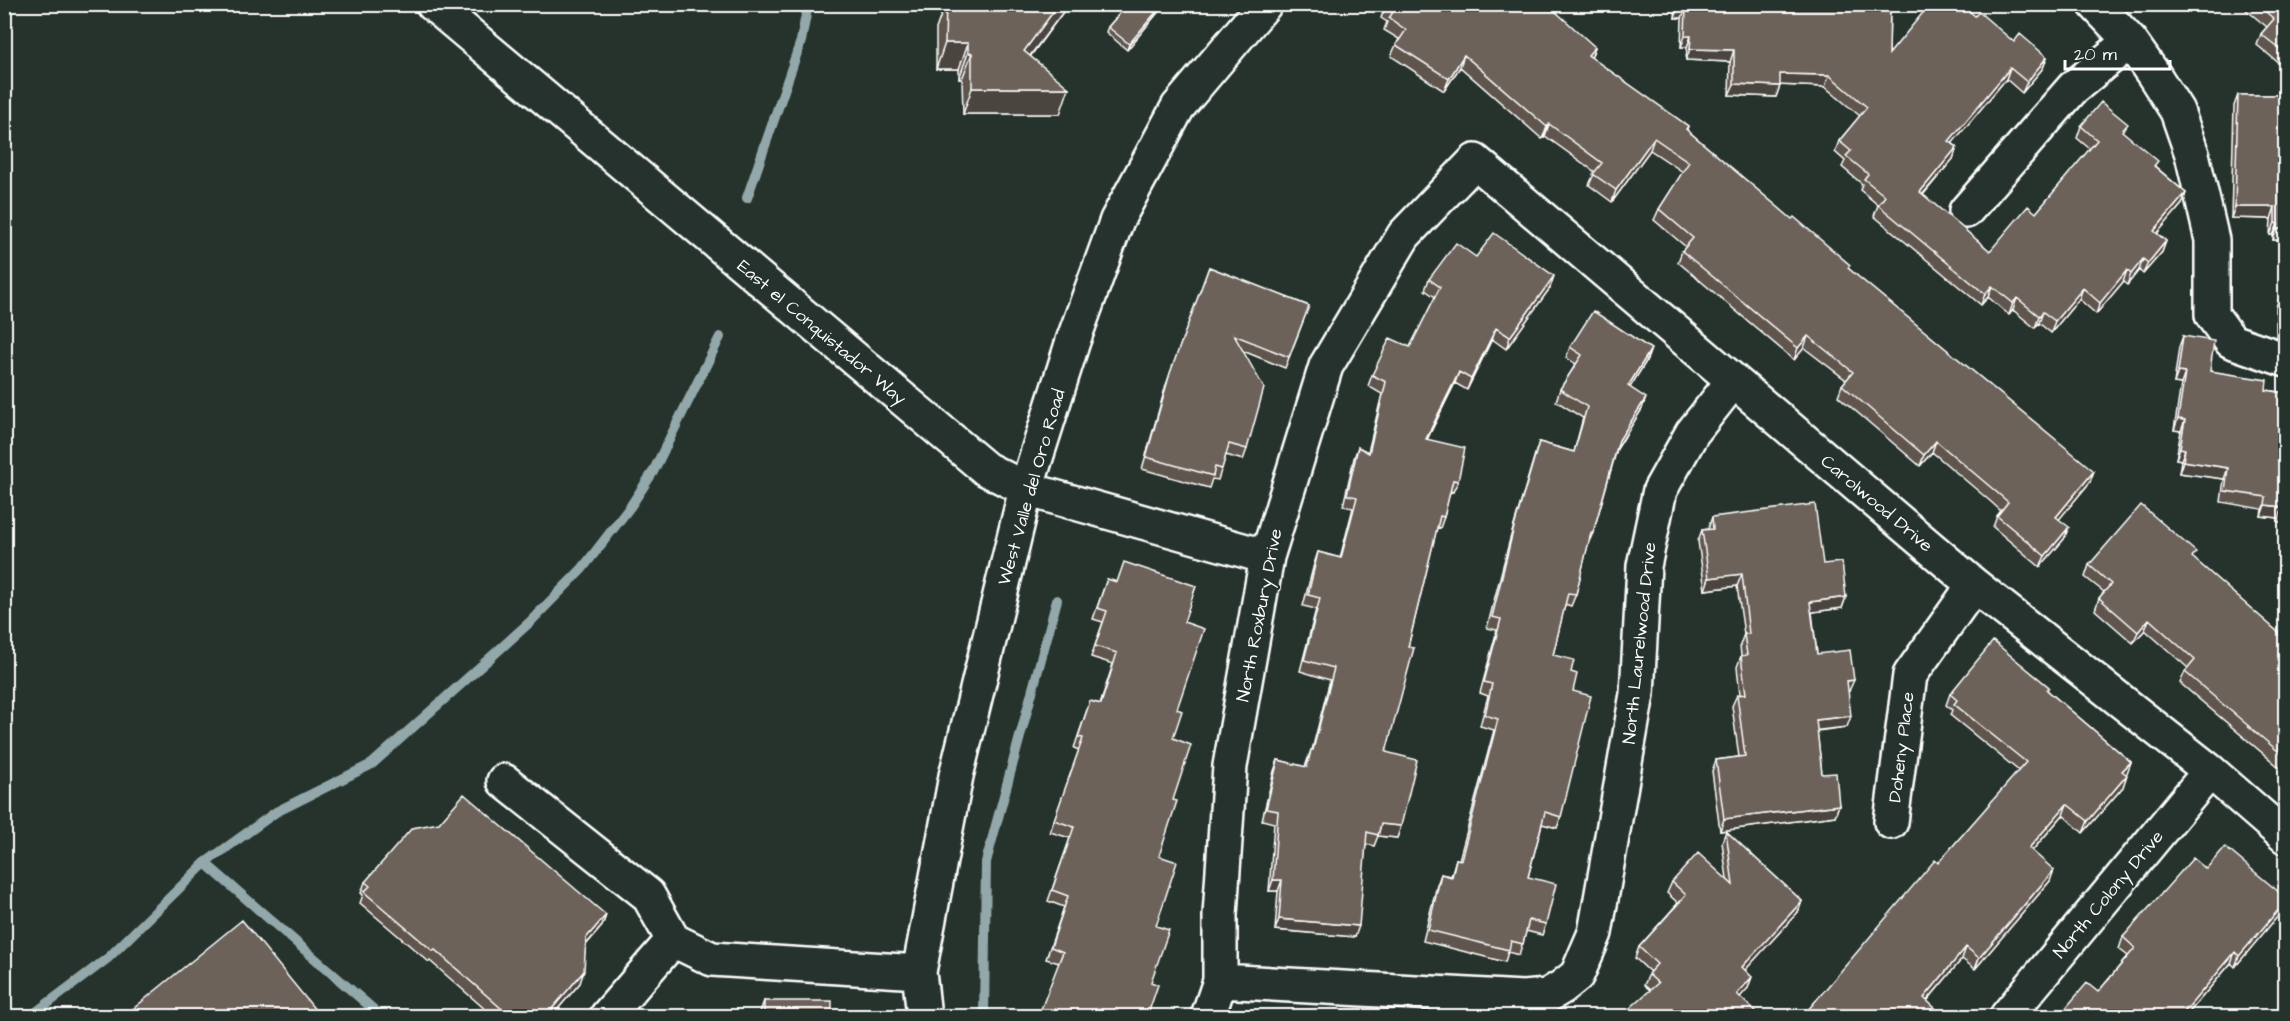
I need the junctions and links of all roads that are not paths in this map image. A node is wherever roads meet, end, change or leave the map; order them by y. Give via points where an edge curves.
1 (433, 4) edge
2 (1265, 4) edge
3 (2095, 4) edge
4 (2130, 41) junction
5 (1475, 161) joint
6 (1966, 211) dead end
7 (2286, 360) edge
8 (1733, 381) junction
9 (1026, 489) junction
10 (1267, 557) junction
11 (1974, 585) junction
12 (2210, 771) junction
13 (504, 781) dead end
14 (1891, 822) dead end
15 (2286, 837) edge
16 (673, 940) junction
17 (919, 972) junction
18 (1220, 981) junction
19 (607, 1017) edge
20 (924, 1017) edge
21 (1208, 1017) edge
22 (2007, 1017) edge

1 - 9 street, East el Conquistador Way via 986,469
2 - 9 street, West Valle del Oro Road via 1178,107 1118,220 1073,341
3 - 4 street
4 - 6 street via 2073,88
4 - 7 street via 2176,111 2192,154 2212,240 2212,315 2231,341
5 - 8 street, Carolwood Drive
5 - 10 street, North Roxbury Drive via 1404,235 1326,366
8 - 11 street, Carolwood Drive
8 - 18 street, North Laurelwood Drive via 1692,433 1660,490 1644,566 1637,694 1595,933 1568,997 1503,998
9 - 10 street, East el Conquistador Way
9 - 17 street, West Valle del Oro Road via 956,776
10 - 18 street, North Roxbury Drive via 1230,766 1220,915
11 - 12 street, Carolwood Drive
11 - 14 street, Doheny Place via 1910,675
12 - 15 street, Carolwood Drive
12 - 22 street, North Colony Drive
13 - 16 street via 648,895
16 - 17 street via 712,959
16 - 19 street
17 - 20 street, West Valle del Oro Road
18 - 21 street, North Roxbury Drive

